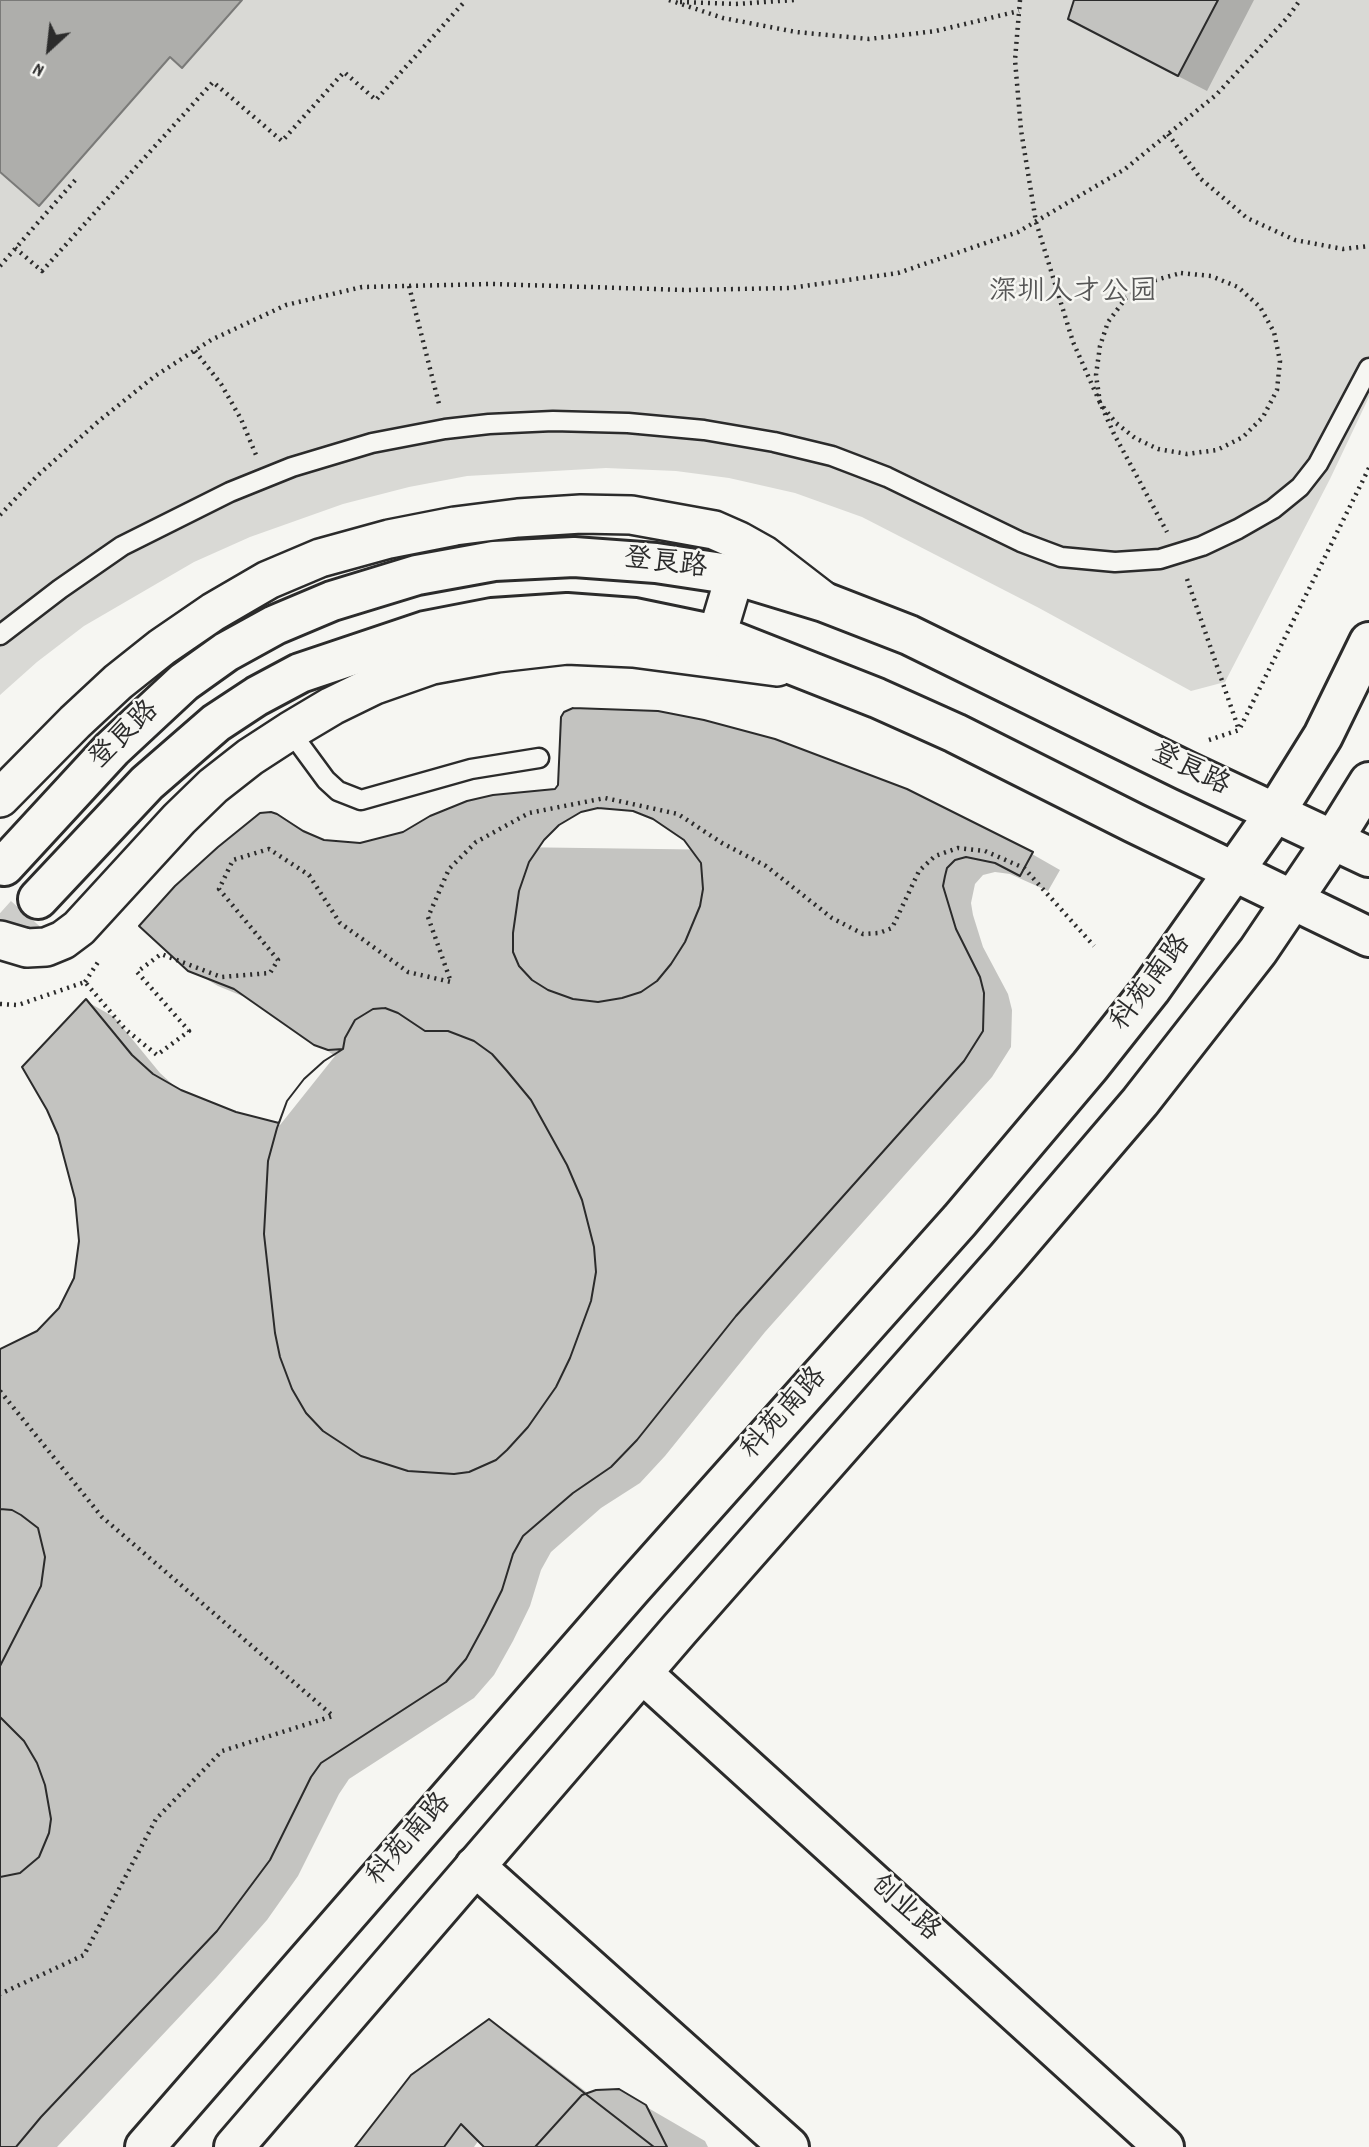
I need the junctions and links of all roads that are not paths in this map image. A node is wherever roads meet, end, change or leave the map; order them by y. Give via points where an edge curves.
1 (1369, 368) edge
2 (734, 575) junction
3 (824, 602) junction
4 (0, 635) edge
5 (718, 635) junction
6 (1369, 642) edge
7 (804, 670) junction
8 (290, 731) junction
9 (539, 758) dead end
10 (1369, 782) edge
11 (0, 798) edge
12 (1275, 813) junction
13 (1333, 840) junction
14 (1369, 857) edge
15 (4, 866) dead end
16 (1234, 873) junction
17 (38, 899) tunnel mouth
18 (1292, 900) junction
19 (1369, 937) edge
20 (0, 940) edge
21 (642, 1673) junction
22 (475, 1866) junction
23 (145, 2147) edge
24 (234, 2147) edge
25 (789, 2147) edge
26 (1164, 2147) edge

1 - 4 lane via 1318,464 1300,487 1238,529 1160,559 1115,562 1061,556 1021,542 887,477 832,456 774,442 704,430 553,421 445,429 372,443 292,467 122,546
2 - 3 main road, 登良路
2 - 5 street
2 - 15 main road, 登良路 via 574,557 494,561 417,575 332,601 262,631 184,682 112,749
3 - 11 street via 739,541 714,530 631,515 518,519 389,539 320,558 268,580 202,619 118,682
3 - 12 main road, 登良路 via 909,635
5 - 7 main road, 登良路
5 - 17 main road, 登良路 via 635,618 567,613 492,618 425,631 300,673 216,723 182,752
6 - 12 main road, 科苑南路 via 1323,736
7 - 8 street via 633,648 567,645 432,665 375,685
7 - 16 main road, 登良路 via 955,733
8 - 9 lane via 326,780 338,791 361,800 471,769
8 - 20 street via 213,786 63,940 27,948
10 - 13 main road
12 - 13 main road, 登良路
12 - 16 main road, 科苑南路
13 - 14 main road, 登良路
13 - 18 main road
16 - 18 main road, 登良路
16 - 23 main road, 科苑南路 via 1152,989 960,1220 622,1599
18 - 19 main road, 登良路
18 - 21 main road via 1140,1102
21 - 22 main road
21 - 26 main road, 创业路
22 - 24 main road
22 - 25 main road

